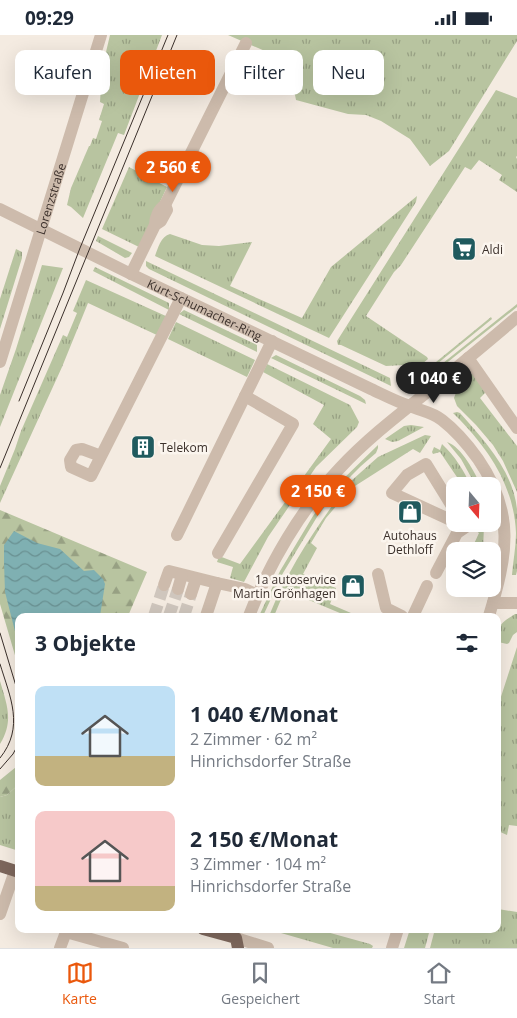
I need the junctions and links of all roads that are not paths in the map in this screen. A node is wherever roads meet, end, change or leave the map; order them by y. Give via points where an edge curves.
1 (102, 35) edge
2 (246, 43) dead end
3 (0, 209) edge
4 (40, 228) junction
5 (131, 274) junction
6 (181, 298) junction
7 (517, 317) edge
8 (272, 341) junction
9 (468, 359) junction
10 (0, 362) edge
11 (245, 396) junction
12 (409, 406) junction
13 (517, 428) edge
14 (101, 457) dead end
15 (489, 477) edge
16 (446, 496) edge
17 (446, 517) edge
18 (501, 528) edge
19 (457, 533) edge
20 (177, 535) dead end
21 (218, 553) dead end
22 (436, 573) dead end
23 (378, 574) dead end
24 (182, 575) junction
25 (196, 579) junction
26 (217, 583) junction
27 (164, 585) tunnel mouth
28 (427, 586) dead end
29 (178, 589) tunnel mouth
30 (191, 594) tunnel mouth
31 (257, 595) junction
32 (493, 603) junction
33 (517, 603) edge
34 (207, 613) edge
35 (250, 613) edge
36 (396, 613) edge
37 (415, 613) edge
38 (490, 613) edge
39 (0, 866) edge
40 (15, 870) edge
41 (15, 876) edge
42 (0, 915) edge
43 (65, 933) edge
44 (73, 933) edge
45 (218, 933) edge
46 (397, 933) edge
47 (236, 938) edge
48 (60, 948) edge
49 (123, 948) edge
50 (268, 948) edge
51 (392, 948) edge

1 - 4 street, Lorenzstraße
2 - 5 street via 166,205 167,210 155,225
3 - 4 street, Kurt-Schumacher-Ring
4 - 5 street, Kurt-Schumacher-Ring
4 - 10 street, Lorenzstraße
5 - 6 street, Kurt-Schumacher-Ring
6 - 8 street, Kurt-Schumacher-Ring
6 - 14 street
7 - 9 street
8 - 11 street
8 - 12 street, Kurt-Schumacher-Ring
9 - 12 street
9 - 13 street
11 - 20 street
11 - 21 street via 293,424
12 - 15 street, Kurt-Schumacher-Ring via 442,420 468,447
12 - 31 street via 322,488 291,533
16 - 17 street via 426,464 406,475 392,493
18 - 32 street, Kurt-Schumacher-Ring via 505,544
19 - 22 street
23 - 36 street via 386,608
24 - 25 street
24 - 27 street via 169,571
24 - 29 street
25 - 26 street
25 - 30 street
26 - 31 street
26 - 34 street
28 - 37 street
31 - 35 street
32 - 33 street
32 - 38 street, Kurt-Schumacher-Ring
39 - 40 main road
41 - 42 street
43 - 48 street
44 - 49 street
45 - 47 main road
46 - 51 street
47 - 50 street

